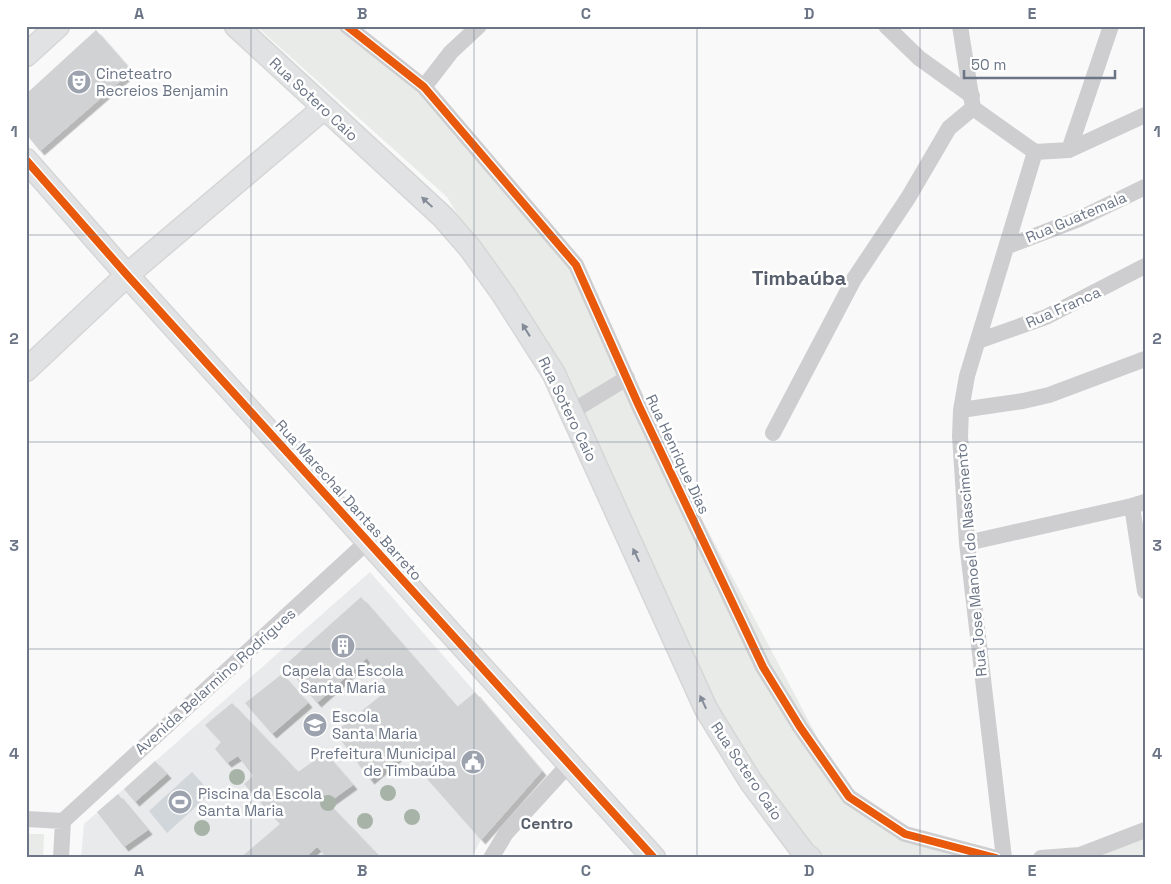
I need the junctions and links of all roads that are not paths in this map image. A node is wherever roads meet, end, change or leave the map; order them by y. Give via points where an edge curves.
1 (58, 26) edge
2 (236, 26) edge
3 (348, 26) edge
4 (479, 26) edge
5 (886, 26) edge
6 (960, 26) edge
7 (1111, 26) edge
8 (26, 55) edge
9 (424, 87) junction
10 (973, 102) junction
11 (324, 108) junction
12 (1145, 115) edge
13 (1069, 150) junction
14 (1035, 152) junction
15 (26, 160) edge
16 (1145, 187) edge
17 (1008, 246) junction
18 (1145, 266) edge
19 (127, 275) junction
20 (978, 341) junction
21 (1145, 359) edge
22 (26, 370) edge
23 (627, 378) junction
24 (961, 410) junction
25 (571, 412) junction
26 (773, 433) dead end
27 (1138, 504) edge
28 (368, 541) junction
29 (967, 543) junction
30 (1145, 591) edge
31 (569, 764) junction
32 (26, 819) edge
33 (63, 821) junction
34 (1145, 830) edge
35 (61, 858) edge
36 (491, 858) edge
37 (654, 858) edge
38 (810, 858) edge
39 (996, 858) edge
40 (1004, 858) edge
41 (1040, 858) edge

1 - 8 street
2 - 11 street, Rua Sotero Caio
3 - 9 street, Rua Henrique Dias
4 - 9 street via 451,52
5 - 10 street
6 - 10 street
7 - 13 street
9 - 23 street, Rua Henrique Dias via 576,265
10 - 14 street
10 - 26 street via 949,128 908,198 854,279
11 - 19 street
25 -> 11 street, Rua Sotero Caio via 554,374 470,248 443,217
12 - 13 street
13 - 14 street
14 - 17 street, Rua Jose Manoel do Nascimento
15 - 19 street, Rua Marechal Dantas Barreto
16 - 17 street, Rua Guatemala via 1079,219
17 - 20 street, Rua Jose Manoel do Nascimento
18 - 20 street, Rua Franca via 1046,317
19 - 22 street
19 - 28 street, Rua Marechal Dantas Barreto
20 - 24 street, Rua Jose Manoel do Nascimento
21 - 24 street via 1049,396
23 - 25 street
23 - 39 street, Rua Henrique Dias via 763,667 849,797 905,834
24 - 29 street, Rua Jose Manoel do Nascimento
38 -> 25 street, Rua Sotero Caio via 751,782 706,709
27 - 29 street
27 - 30 street
28 - 31 street, Rua Marechal Dantas Barreto
28 - 33 street, Avenida Belarmino Rodrigues
29 - 40 street, Rua Jose Manoel do Nascimento
31 - 36 street via 506,833
31 - 37 street, Rua Marechal Dantas Barreto
32 - 33 street
33 - 35 street
34 - 41 street via 1080,856

